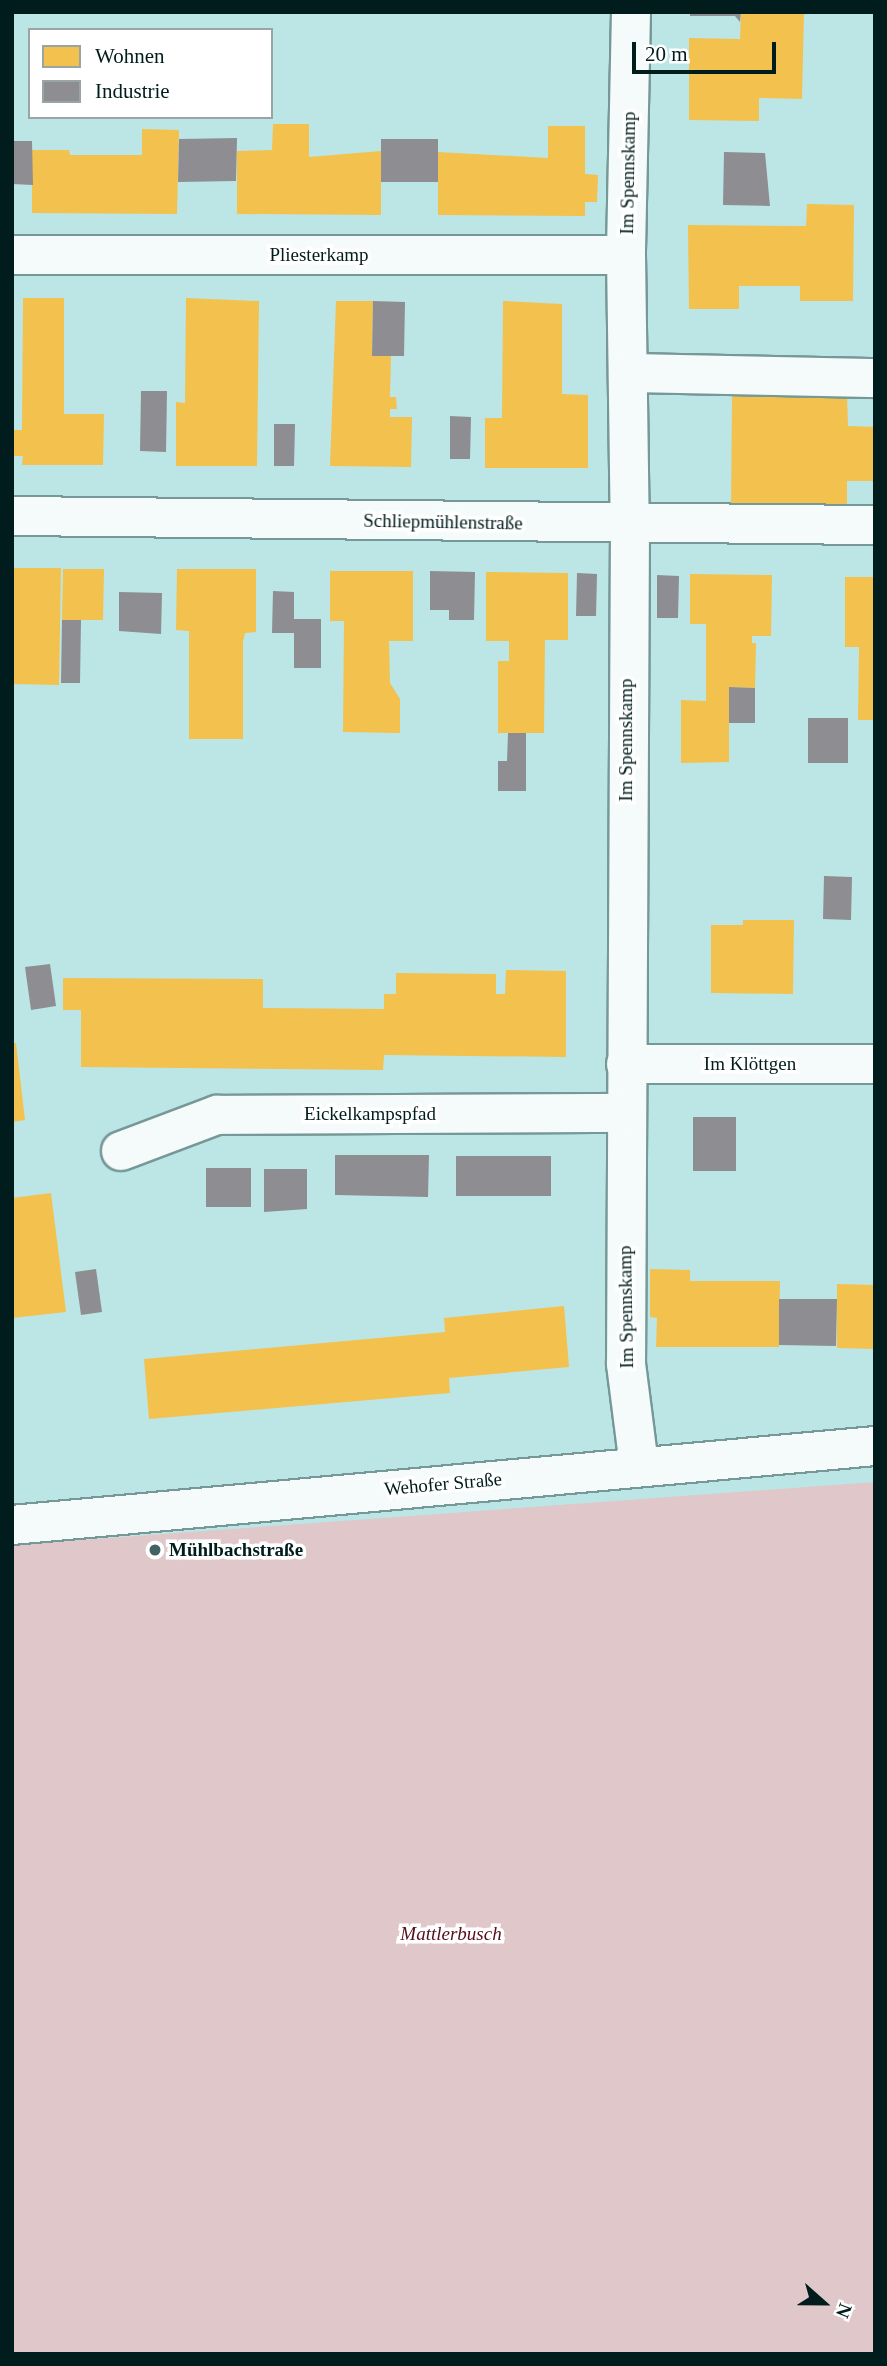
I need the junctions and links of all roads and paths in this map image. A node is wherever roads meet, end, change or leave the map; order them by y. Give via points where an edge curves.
1 (631, 12) edge
2 (12, 255) edge
3 (626, 255) junction
4 (628, 373) junction
5 (875, 378) edge
6 (12, 516) edge
7 (630, 524) junction
8 (875, 525) edge
9 (626, 1064) junction
10 (875, 1064) edge
11 (625, 1113) junction
12 (121, 1151) dead end
13 (875, 1446) edge
14 (639, 1466) junction
15 (12, 1525) edge

1 - 3 street, Im Spennskamp
2 - 3 street, Pliesterkamp
3 - 4 street, Im Spennskamp
4 - 5 street
4 - 7 street, Im Spennskamp
6 - 7 street, Schliepmühlenstraße
7 - 8 street, Schliepmühlenstraße
7 - 9 street, Im Spennskamp
9 - 10 street, Im Klöttgen
9 - 11 street, Im Spennskamp
11 - 12 street, Eickelkampspfad via 217,1115
11 - 14 street, Im Spennskamp via 626,1364
13 - 14 street, Wehofer Straße
14 - 15 street, Wehofer Straße

